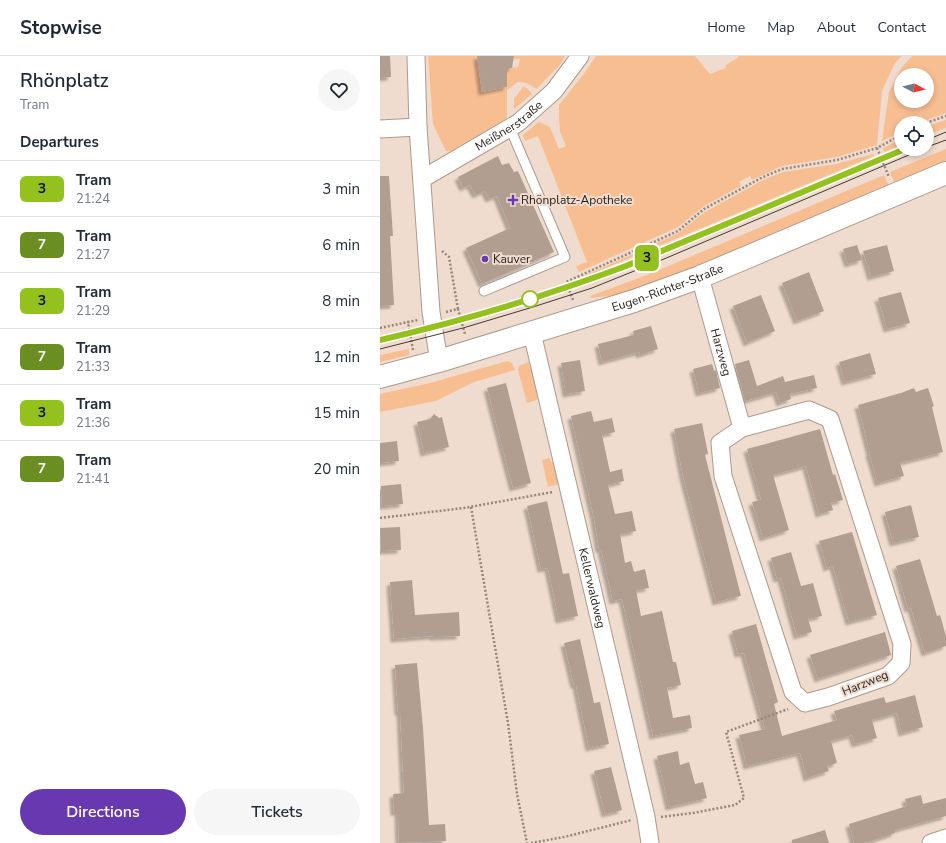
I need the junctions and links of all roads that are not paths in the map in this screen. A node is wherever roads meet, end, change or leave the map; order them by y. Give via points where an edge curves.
1 (416, 56) edge
2 (580, 56) edge
3 (418, 127) junction
4 (510, 128) junction
5 (380, 129) edge
6 (946, 174) edge
7 (422, 179) junction
8 (700, 277) junction
9 (484, 291) dead end
10 (532, 333) junction
11 (439, 361) junction
12 (380, 377) edge
13 (742, 428) junction
14 (946, 838) edge
15 (650, 843) edge
16 (931, 843) edge

1 - 3 street
2 - 4 street, Meißnerstraße via 554,91
3 - 5 street
3 - 7 street
4 - 7 street, Meißnerstraße
4 - 9 lane via 565,257
6 - 8 main road, Eugen-Richter-Straße
7 - 11 street via 432,317
8 - 10 main road, Eugen-Richter-Straße via 634,302
8 - 13 street, Harzweg
10 - 11 main road, Eugen-Richter-Straße
10 - 15 street, Kellerwaldweg
11 - 12 main road, Eugen-Richter-Straße
13 - 13 street, Harzweg via 720,443 723,476 793,692 805,702 828,697 888,676 901,663 902,644 830,418 809,410
14 - 16 street

